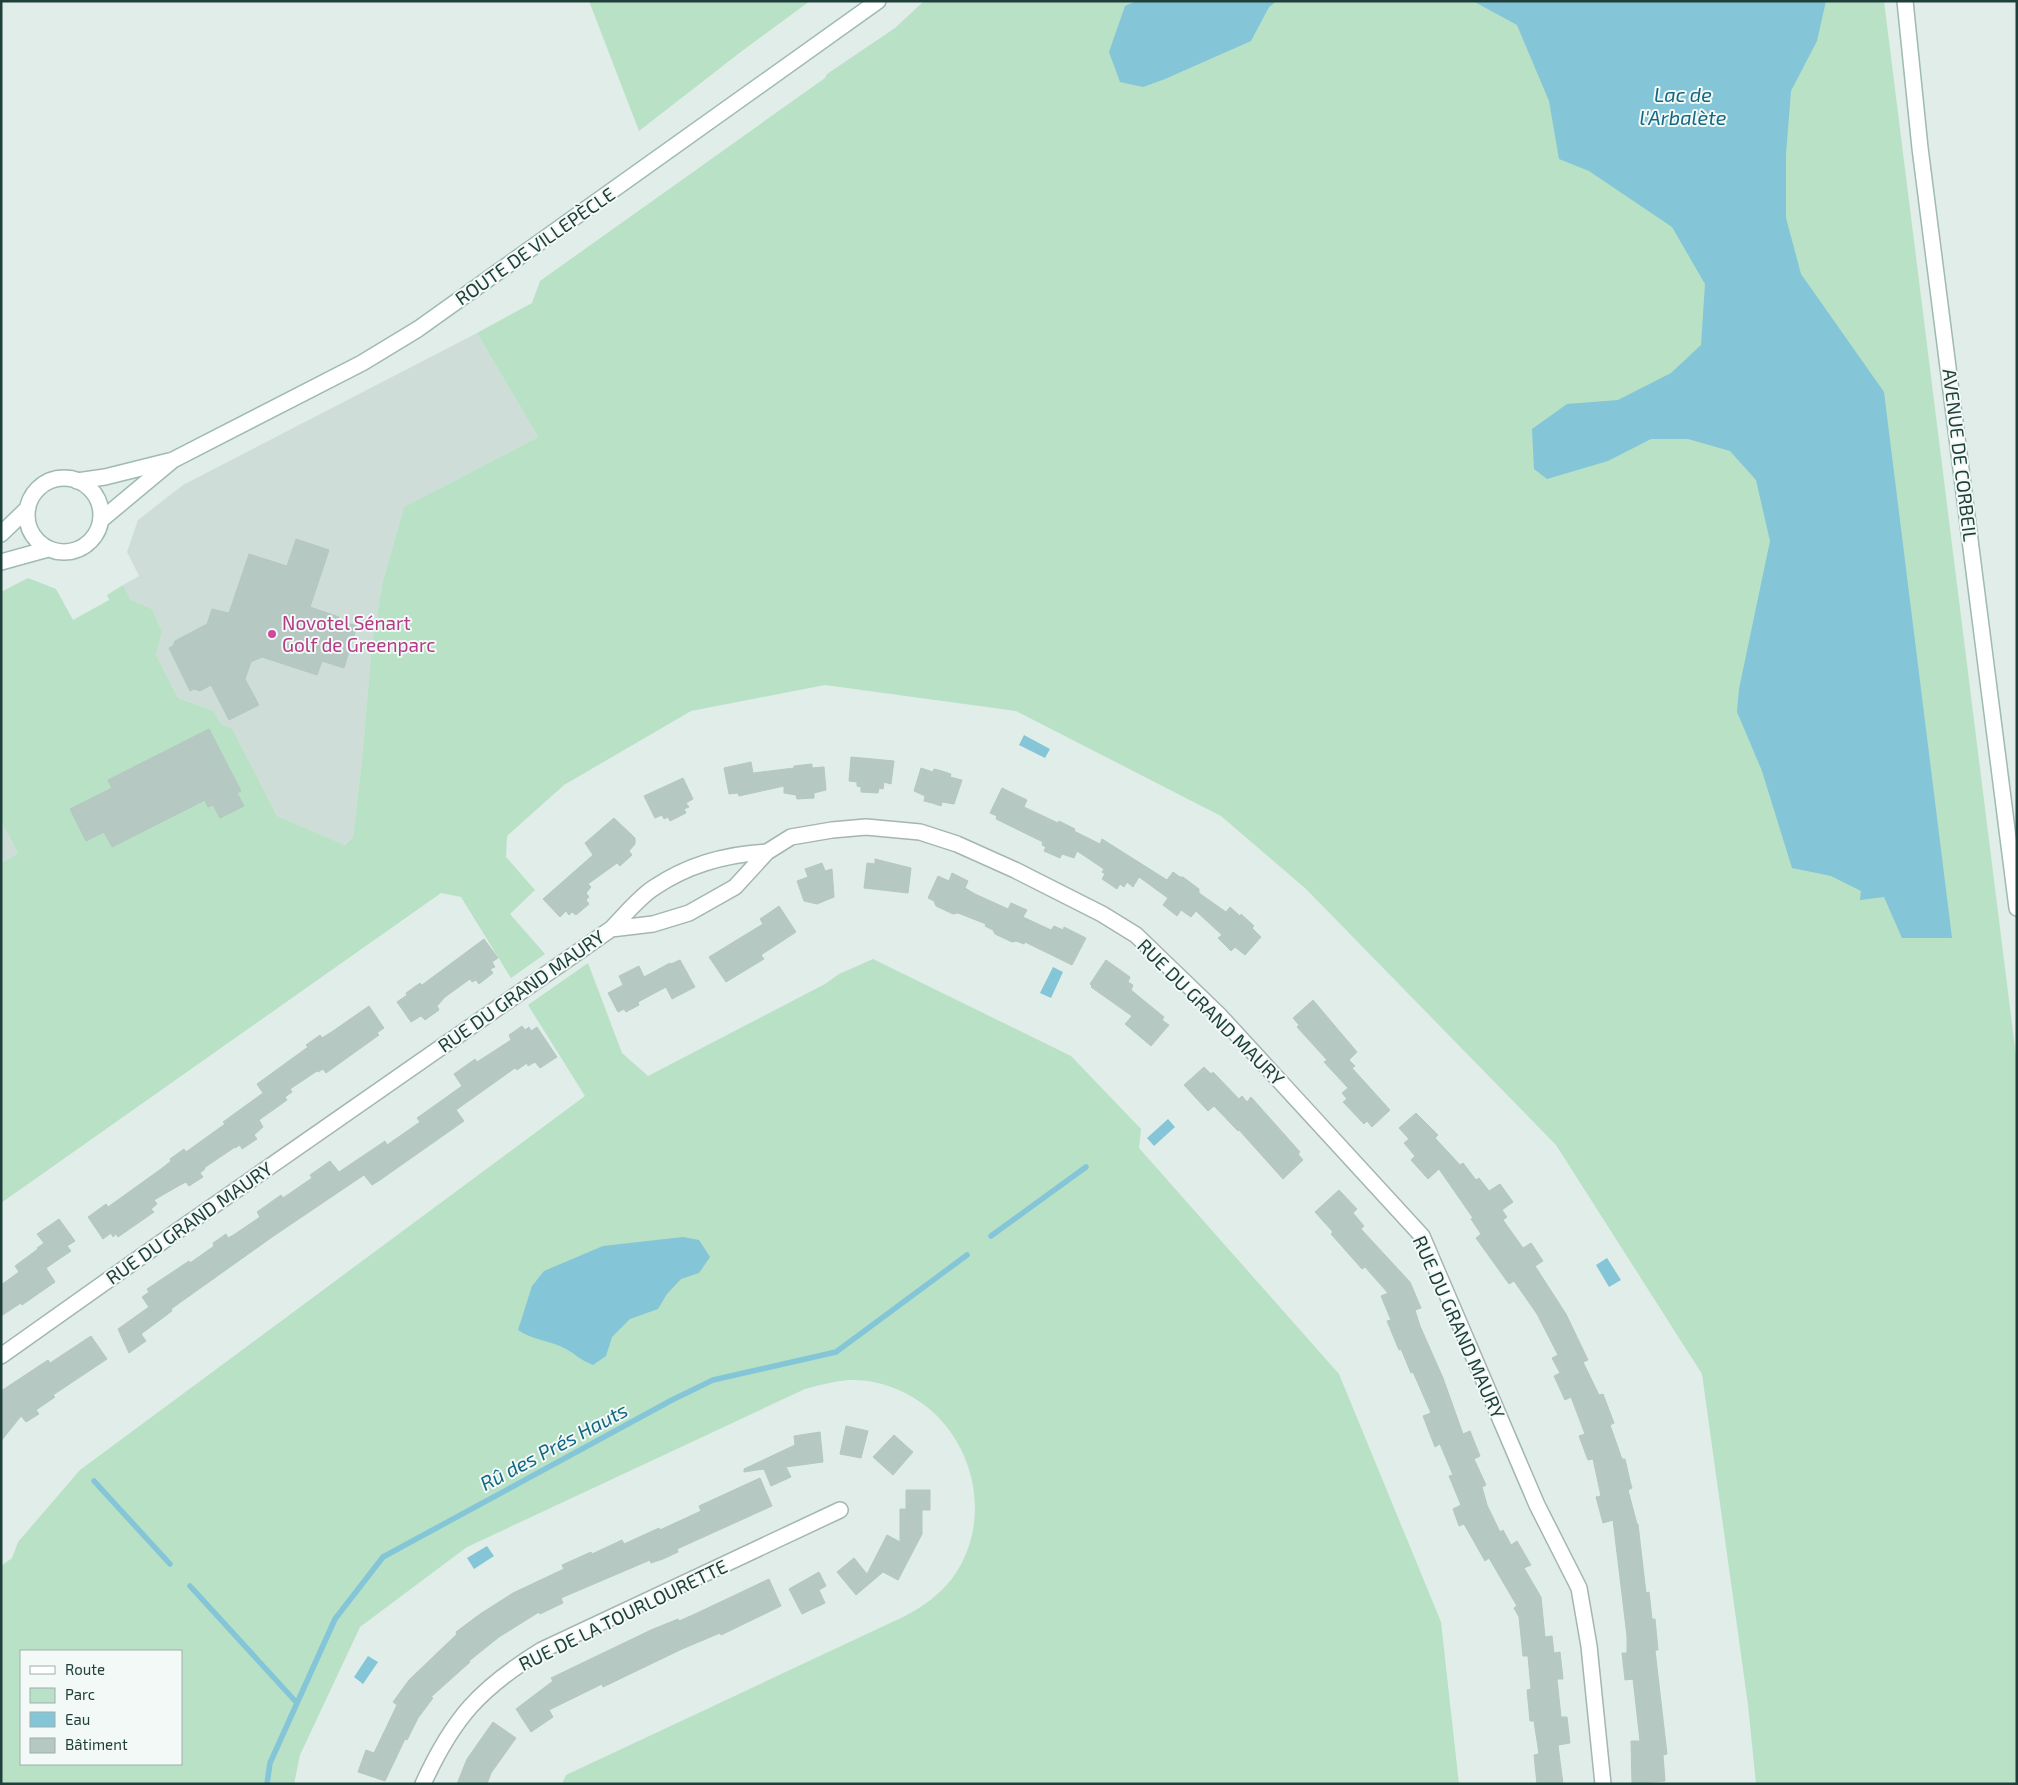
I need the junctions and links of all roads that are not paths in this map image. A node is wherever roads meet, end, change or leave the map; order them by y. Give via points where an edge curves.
1 (878, 1) edge
2 (1905, 1) edge
3 (173, 460) junction
4 (77, 481) junction
5 (28, 508) junction
6 (101, 520) junction
7 (1, 534) edge
8 (48, 549) junction
9 (1, 562) edge
10 (767, 852) junction
11 (2017, 908) edge
12 (611, 929) junction
13 (1, 1356) edge
14 (840, 1510) dead end
15 (423, 1784) edge
16 (1603, 1784) edge

1 - 3 street, ROUTE DE VILLEPÈCLE via 418,329 362,363
2 - 11 street, AVENUE DE CORBEIL via 1920,148
3 - 4 street, ROUTE DE VILLEPÈCLE
3 - 6 street, ROUTE DE VILLEPÈCLE
4 - 5 street via 64,478 41,487
4 - 6 street via 96,496
5 - 7 street
5 - 8 street via 31,532
6 - 8 street via 98,531 82,548 71,552
8 - 9 street
10 - 12 street, RUE DU GRAND MAURY via 735,887 689,913 653,924
10 - 12 street via 740,853 699,863 654,887
10 - 16 street, RUE DU GRAND MAURY via 791,837 832,830 866,827 920,832 957,844 1102,914 1136,936 1198,993 1422,1236 1537,1505 1579,1588 1589,1646
12 - 13 street, RUE DU GRAND MAURY
14 - 15 street, RUE DE LA TOURLOURETTE via 542,1650 510,1670 486,1689 458,1720 436,1755

